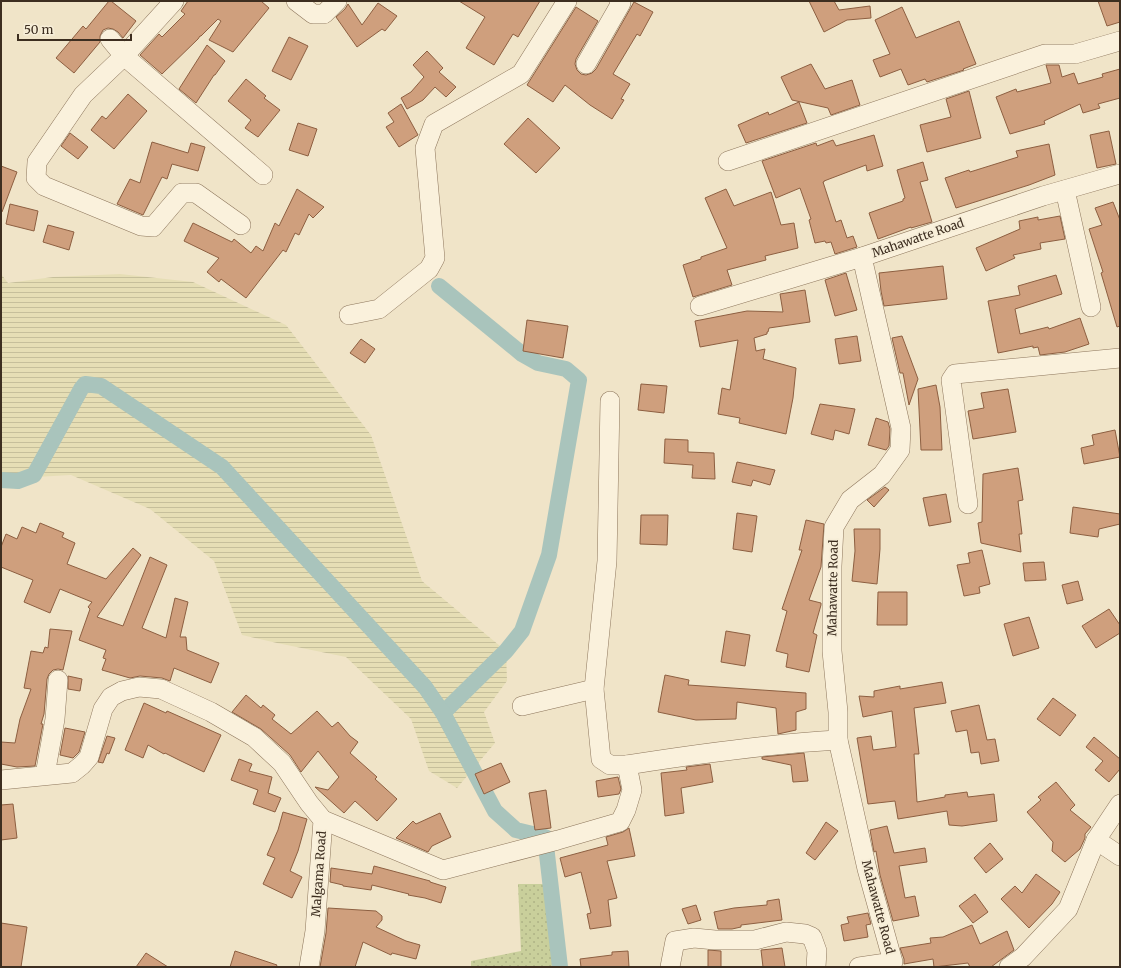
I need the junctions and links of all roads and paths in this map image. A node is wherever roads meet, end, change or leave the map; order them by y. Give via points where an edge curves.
1 (174, 1) edge
2 (296, 1) edge
3 (337, 1) edge
4 (567, 1) edge
5 (619, 1) edge
6 (110, 40) dead end
7 (1120, 41) edge
8 (124, 56) junction
9 (586, 64) dead end
10 (728, 161) dead end
11 (1120, 174) edge
12 (263, 175) dead end
13 (1065, 190) junction
14 (241, 225) dead end
15 (862, 257) junction
16 (700, 306) dead end
17 (1091, 307) dead end
18 (349, 315) dead end
19 (1120, 358) edge
20 (610, 401) dead end
21 (968, 504) dead end
22 (58, 680) dead end
23 (594, 689) junction
24 (522, 706) dead end
25 (838, 740) junction
26 (627, 765) junction
27 (45, 775) junction
28 (1, 780) edge
29 (1120, 804) edge
30 (323, 820) junction
31 (1096, 840) junction
32 (1120, 856) edge
33 (309, 967) edge
34 (670, 967) edge
35 (816, 967) edge
36 (858, 967) edge
37 (1009, 967) edge

1 - 8 street
2 - 3 street via 312,14 324,14
4 - 18 street via 521,74 434,124 425,148 435,258 429,270 379,309
5 - 9 street via 622,3
6 - 8 street
7 - 10 street via 1075,54 1046,54
8 - 12 street
8 - 14 street via 83,95 37,162 36,178 44,186 140,226 153,227 182,193 196,193
11 - 13 street, Mahawatte Road
13 - 15 street, Mahawatte Road
13 - 17 street
15 - 16 street
15 - 25 street, Mahawatte Road via 901,428 900,450 882,475 850,500 834,527 832,651
19 - 21 street via 955,374 952,380
20 - 23 street via 607,561
22 - 27 street via 55,719
23 - 24 street
23 - 26 street via 601,759 610,765
25 - 26 street via 684,756
25 - 36 street, Mahawatte Road via 867,869 893,962
26 - 30 street via 632,790 620,822 443,870
27 - 28 street, Malgama Road
27 - 30 street, Malgama Road via 72,773 89,757 103,709 111,697 139,687 161,690 212,712 254,737 282,763
29 - 31 street
30 - 33 street, Malgama Road via 315,931
31 - 32 street
31 - 37 street via 1068,909 1023,957
34 - 35 street via 675,942 694,938 755,940 786,932 812,937 817,951

